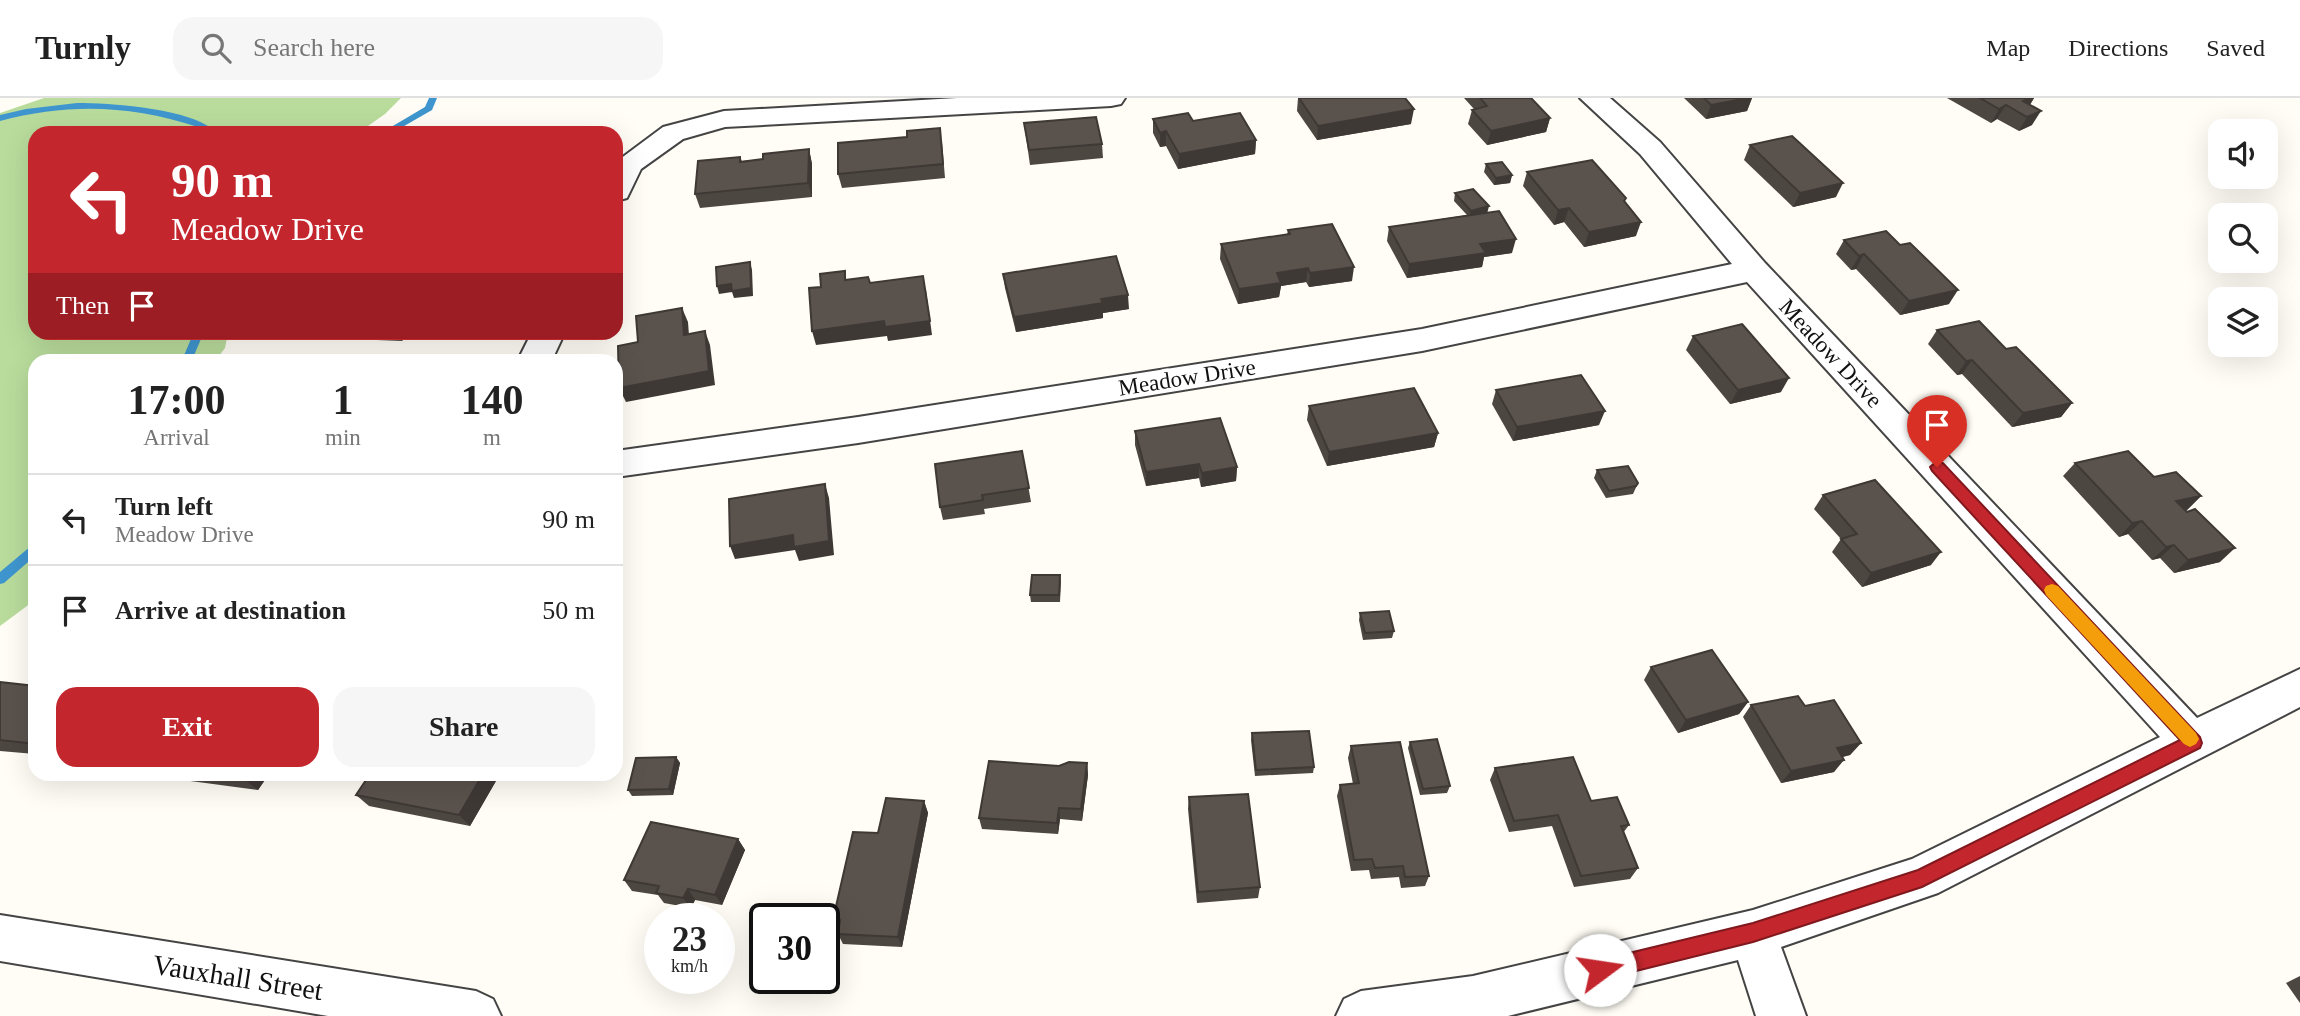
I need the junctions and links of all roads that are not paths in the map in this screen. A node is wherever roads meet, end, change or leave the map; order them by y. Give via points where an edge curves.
1 (1111, 98) edge
2 (1594, 98) edge
3 (623, 177) edge
4 (1754, 270) junction
5 (623, 463) edge
6 (2300, 687) edge
7 (2193, 743) junction
8 (1753, 933) junction
9 (0, 938) edge
10 (476, 1016) edge
11 (1361, 1016) edge
12 (1781, 1016) edge

1 - 3 street via 724,119 673,133 629,164
2 - 4 street, Meadow Drive via 1650,148
4 - 5 street, Meadow Drive via 1422,340
4 - 7 street, Meadow Drive
6 - 7 street
7 - 8 street via 1922,878
8 - 11 street via 1473,1000
8 - 12 street
9 - 10 street, Vauxhall Street

